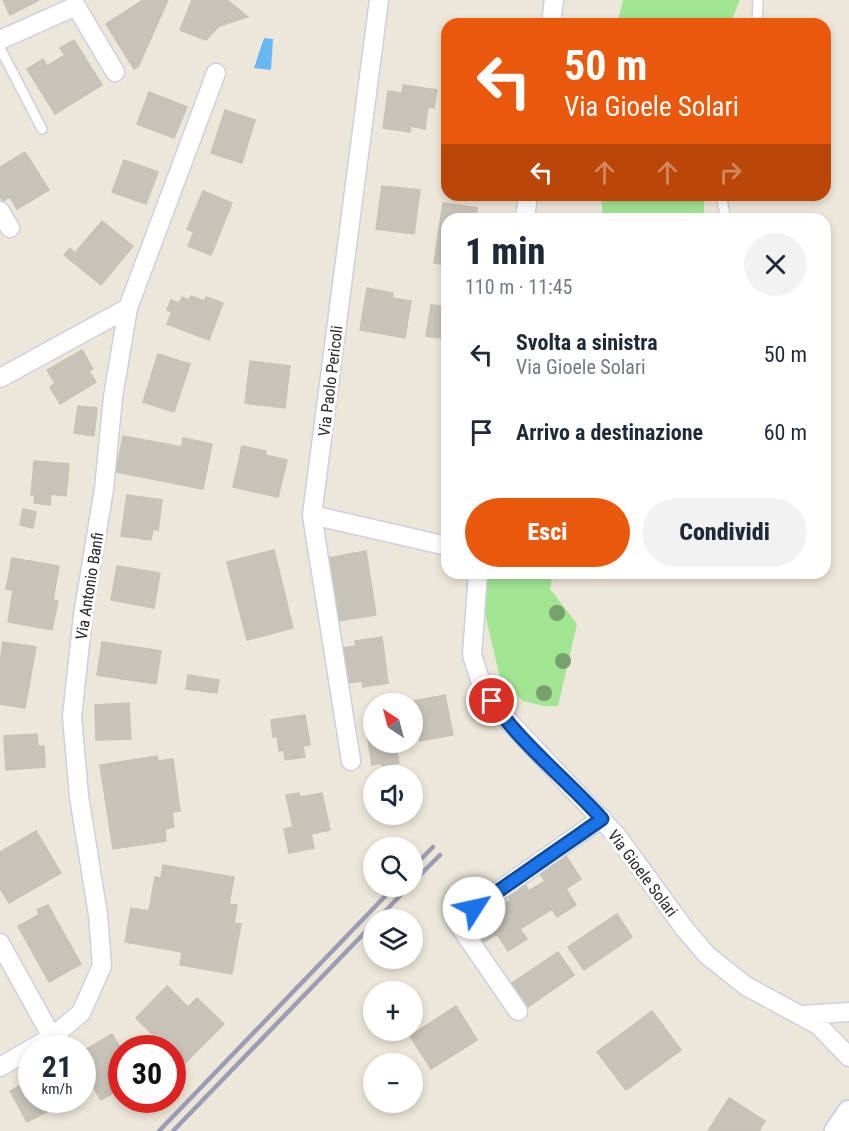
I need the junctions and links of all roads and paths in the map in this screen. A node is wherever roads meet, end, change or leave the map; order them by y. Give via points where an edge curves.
1 (379, 0) edge
2 (554, 0) edge
3 (758, 0) edge
4 (552, 18) edge
5 (757, 18) edge
6 (0, 40) edge
7 (0, 48) edge
8 (115, 72) dead end
9 (216, 73) dead end
10 (42, 129) dead end
11 (0, 211) edge
12 (10, 228) dead end
13 (128, 308) junction
14 (0, 378) edge
15 (312, 515) junction
16 (441, 545) edge
17 (477, 579) edge
18 (351, 761) dead end
19 (602, 819) junction
20 (0, 943) edge
21 (518, 1011) dead end
22 (849, 1012) edge
23 (802, 1015) junction
24 (51, 1035) edge
25 (53, 1035) edge
26 (18, 1056) edge
27 (848, 1062) edge
28 (0, 1067) edge
29 (849, 1112) edge
30 (836, 1131) edge

1 - 15 street, Via Paolo Pericoli
2 - 4 street
3 - 5 lane
6 - 8 street via 76,6
7 - 10 lane
9 - 13 street, Via Antonio Banfi
11 - 12 street
13 - 14 street
13 - 25 street, Via Antonio Banfi via 72,717 102,966 81,1013
15 - 16 street
15 - 18 street, Via Paolo Pericoli
17 - 19 street, Via Gioele Solari via 471,648 481,683 513,728
19 - 21 street via 456,921
19 - 23 street, Via Gioele Solari via 706,955 746,986
20 - 24 street
22 - 23 street
23 - 27 street, Via Gioele Solari via 825,1031
26 - 28 street, Via Antonio Banfi
29 - 30 street

